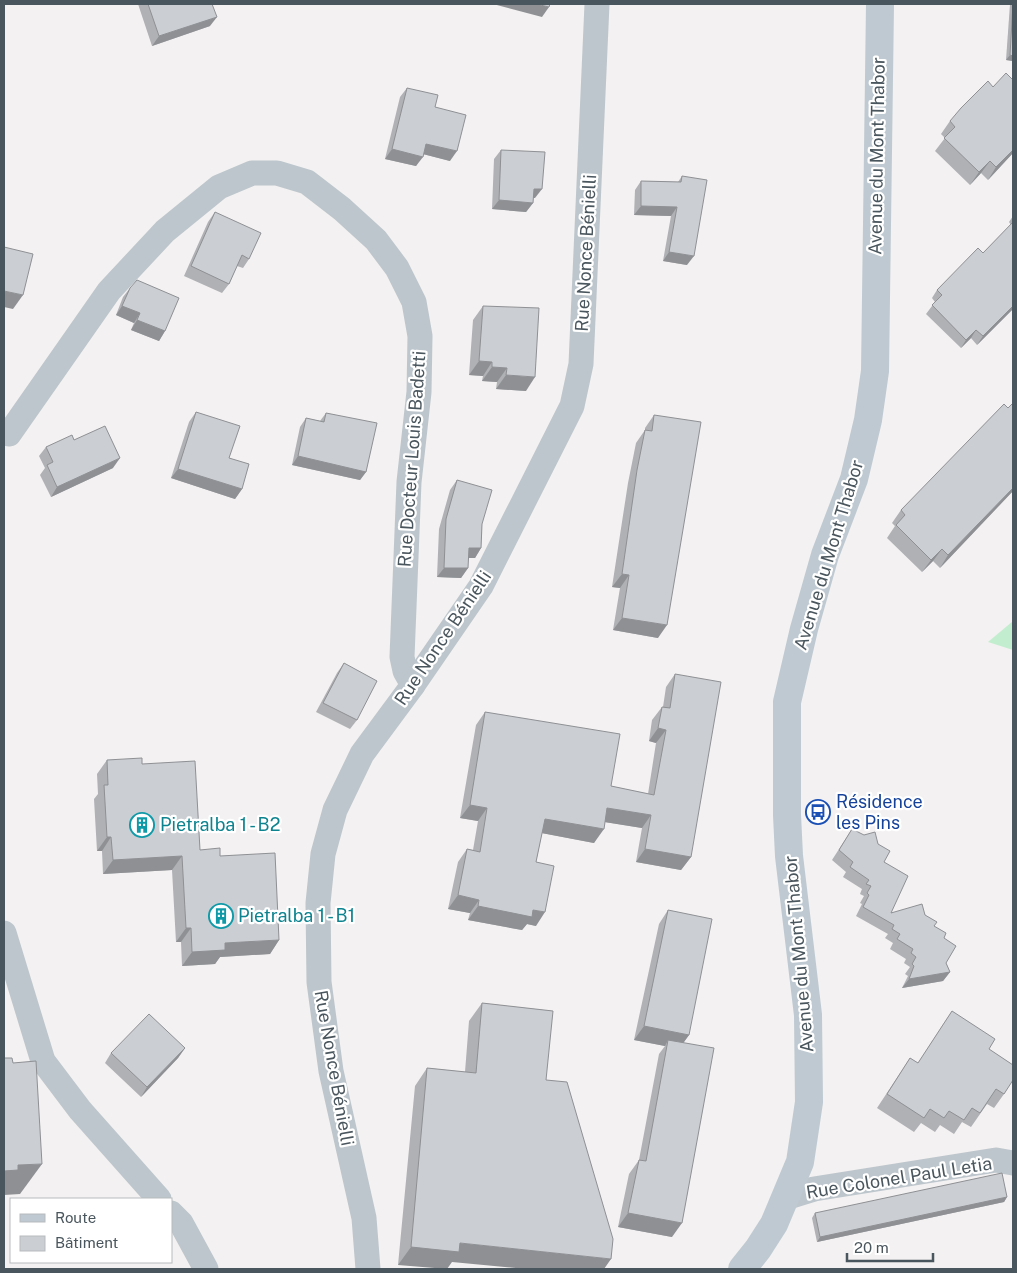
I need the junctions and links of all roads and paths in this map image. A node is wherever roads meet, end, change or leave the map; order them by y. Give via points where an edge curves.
1 (597, 4) edge
2 (880, 4) edge
3 (9, 434) dead end
4 (413, 685) junction
5 (4, 933) edge
6 (1013, 1163) edge
7 (158, 1198) edge
8 (785, 1198) junction
9 (172, 1214) edge
10 (206, 1269) edge
11 (368, 1269) edge
12 (742, 1269) edge

1 - 4 street, Rue Nonce Bénielli via 581,364 572,406 481,586
2 - 8 street, Avenue du Mont Thabor via 875,371 854,479 825,555 787,702 789,856 808,1015 809,1102 800,1162
3 - 4 street, Rue Docteur Louis Badetti via 109,291 165,231 219,187 252,173 277,173 307,182 342,208 376,240 397,268 414,302 420,336 419,392 409,482 402,657
4 - 11 street, Rue Nonce Bénielli via 362,754 335,810 323,854 318,903 319,982 331,1070 364,1218
5 - 7 street via 42,1061 80,1110
6 - 8 street, Rue Colonel Paul Letia via 996,1160 814,1188
8 - 12 street, Avenue du Mont Thabor via 774,1224
9 - 10 street

